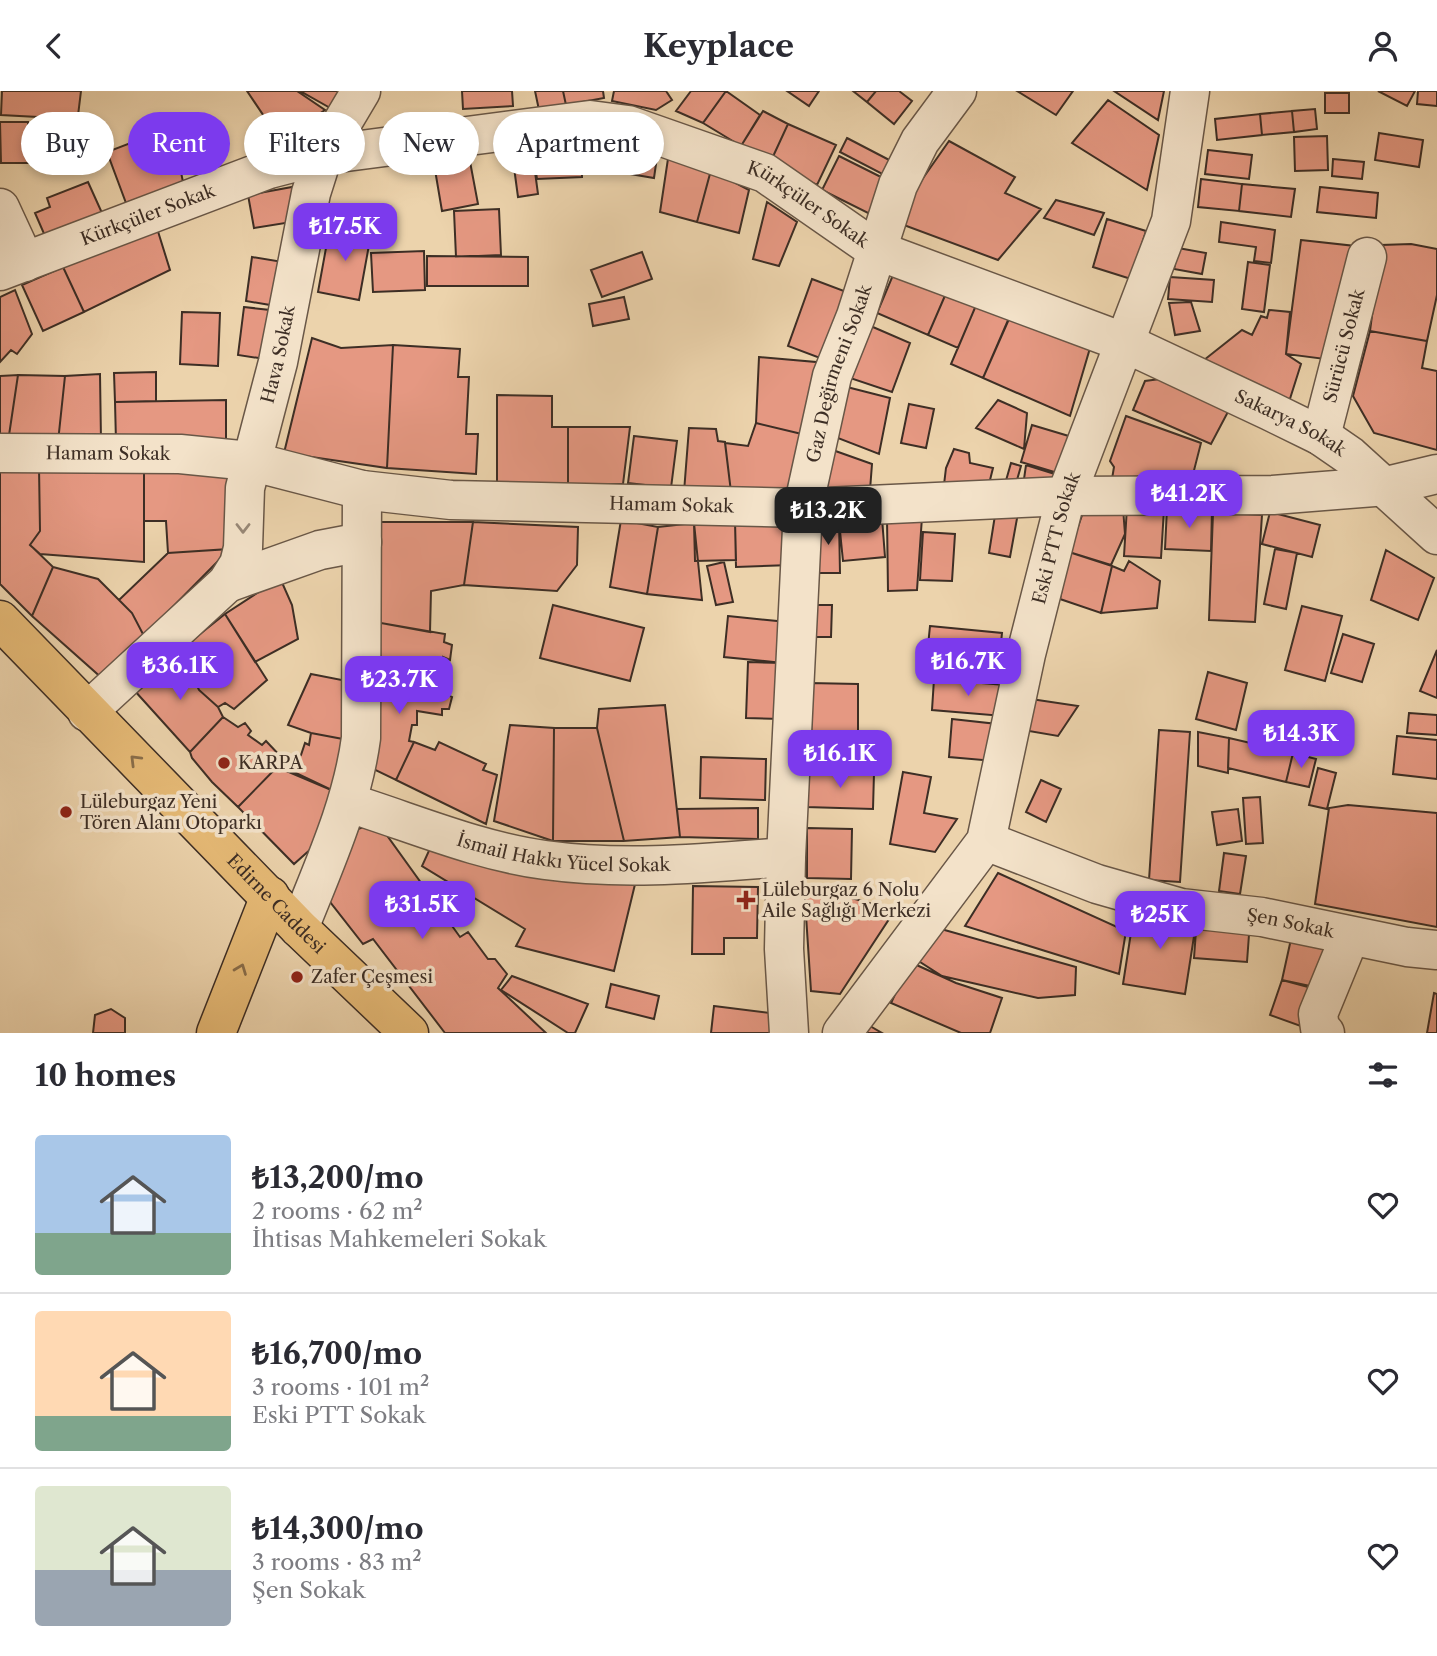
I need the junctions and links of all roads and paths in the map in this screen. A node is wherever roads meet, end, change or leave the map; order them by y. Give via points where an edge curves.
1 (361, 91) edge
2 (957, 91) edge
3 (1190, 91) edge
4 (349, 112) edge
5 (365, 149) edge
6 (253, 175) edge
7 (317, 175) edge
8 (0, 208) edge
9 (876, 250) junction
10 (1367, 257) dead end
11 (13, 266) edge
12 (1123, 342) junction
13 (1321, 436) junction
14 (0, 453) edge
15 (250, 461) junction
16 (1437, 474) edge
17 (1387, 486) junction
18 (362, 490) junction
19 (1066, 496) junction
20 (803, 508) junction
21 (1437, 535) edge
22 (362, 542) junction
23 (227, 583) junction
24 (0, 620) edge
25 (87, 712) junction
26 (349, 803) junction
27 (986, 841) junction
28 (786, 857) junction
29 (270, 895) junction
30 (299, 928) junction
31 (1350, 936) junction
32 (1437, 950) edge
33 (407, 1032) edge
34 (216, 1033) edge
35 (789, 1033) edge
36 (842, 1033) edge
37 (1325, 1033) edge

1 - 4 street, Hava Sokak
2 - 9 street, Gaz Değirmeni Sokak via 914,152
3 - 12 street, Eski PTT Sokak via 1171,221
5 - 9 street, Kürkçüler Sokak via 590,120 628,125 765,173
6 - 11 street, Kürkçüler Sokak
7 - 15 street, Hava Sokak via 278,362
8 - 11 street
9 - 12 street, Kürkçüler Sokak
9 - 20 street, Gaz Değirmeni Sokak via 832,376
10 - 13 street, Sürücü Sokak
12 - 13 street, Sakarya Sokak
12 - 19 street, Eski PTT Sokak
13 - 17 street, Sakarya Sokak
14 - 15 street, Hamam Sokak via 180,454
15 - 18 street, Hamam Sokak
15 -> 23 street, Hava Sokak via 243,548
16 - 17 street, Hamam Sokak
17 - 19 street, Hamam Sokak via 1273,495
17 - 21 street, Sakarya Sokak
18 - 20 street, Hamam Sokak via 451,500
18 - 22 street
19 - 20 street, Hamam Sokak
19 - 27 street, Eski PTT Sokak
20 - 28 street, Gaz Değirmeni Sokak
22 - 23 street via 320,550
22 - 26 street via 361,738
23 - 25 street
24 - 25 main road, Edirne Caddesi
29 -> 25 main road, Edirne Caddesi
26 - 28 street, İsmail Hakkı Yücel Sokak via 493,850 544,860 624,866
26 - 30 street
27 - 31 street, Şen Sokak via 1097,884 1181,908 1262,917
27 - 36 street, Eski PTT Sokak
28 - 35 street, Gaz Değirmeni Sokak via 784,949
29 - 30 main road, Edirne Caddesi
34 -> 29 main road
30 - 33 main road, Edirne Caddesi
31 - 32 street, Şen Sokak
31 - 37 street via 1318,1014

